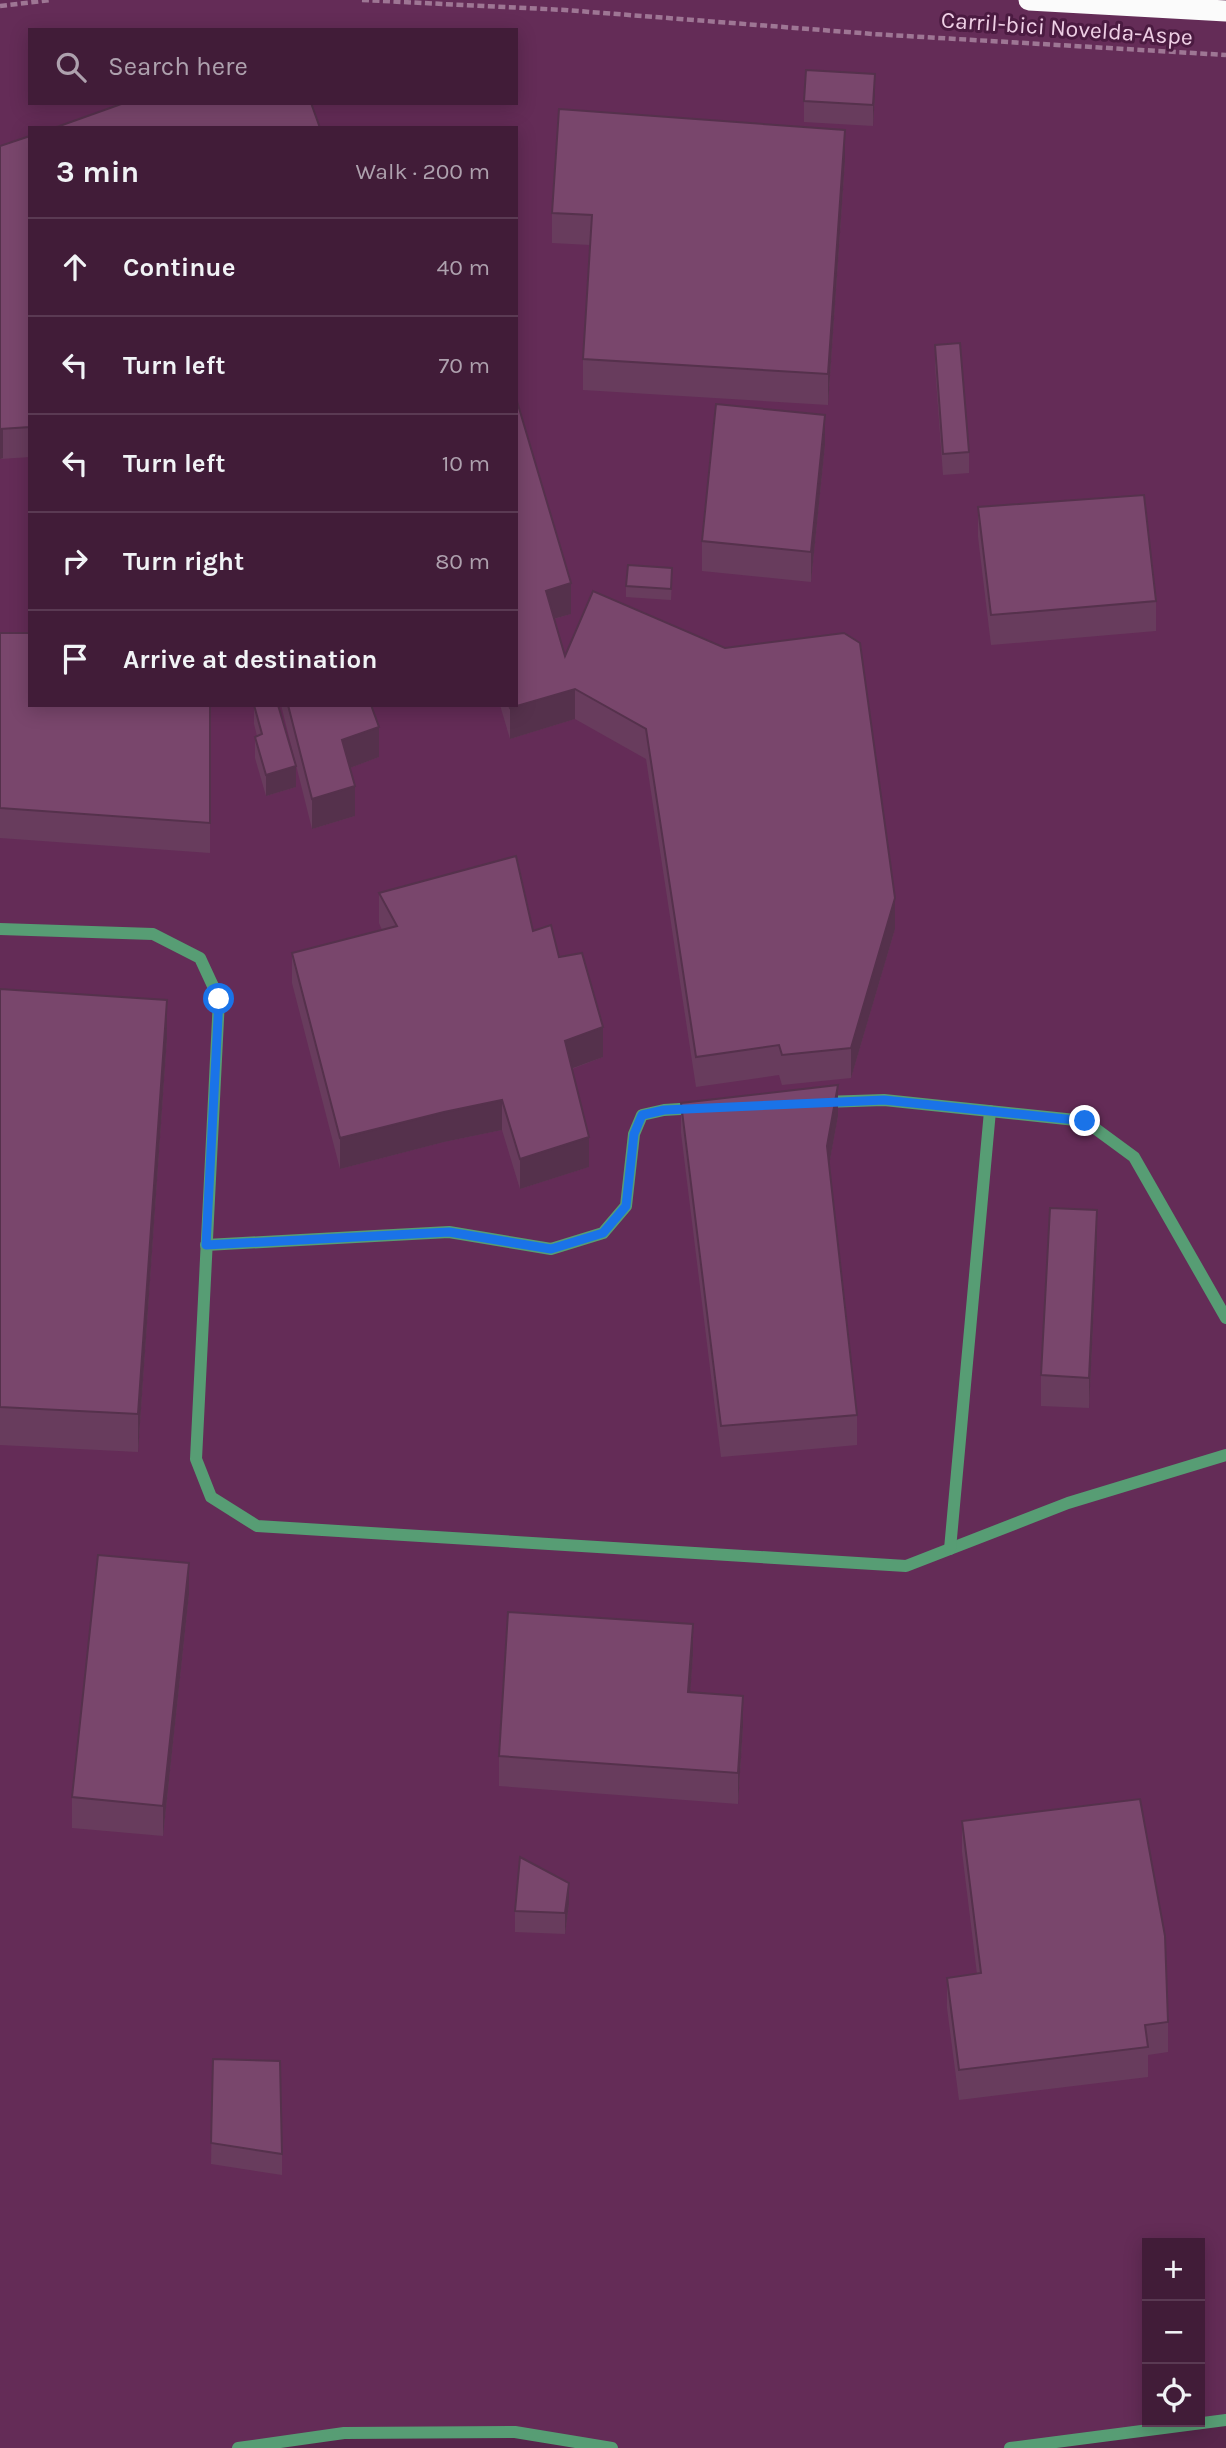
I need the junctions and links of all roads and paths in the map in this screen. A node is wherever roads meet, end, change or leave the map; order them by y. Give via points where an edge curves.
1 (51, 0) edge
2 (362, 0) edge
3 (1029, 0) edge
4 (0, 6) edge
5 (1226, 11) edge
6 (1226, 55) edge
7 (0, 929) edge
8 (816, 1103) edge
9 (705, 1108) edge
10 (990, 1111) junction
11 (206, 1245) junction
12 (1226, 1318) edge
13 (1226, 1455) edge
14 (950, 1549) junction
15 (1226, 2420) edge
16 (238, 2448) edge
17 (612, 2448) edge
18 (1010, 2448) edge

1 - 4 path
2 - 6 path, Carril-bici Novelda-Aspe
3 - 5 highway
7 - 11 street via 153,934 200,957 219,999
8 - 10 street via 884,1100
9 - 11 street via 642,1115 634,1134 626,1206 603,1233 551,1249 449,1232
10 - 12 street via 1085,1121 1134,1157
10 - 14 street
11 - 14 street via 196,1460 211,1497 257,1526 906,1566
13 - 14 street via 1068,1503
15 - 18 street
16 - 17 street via 344,2433 515,2432

